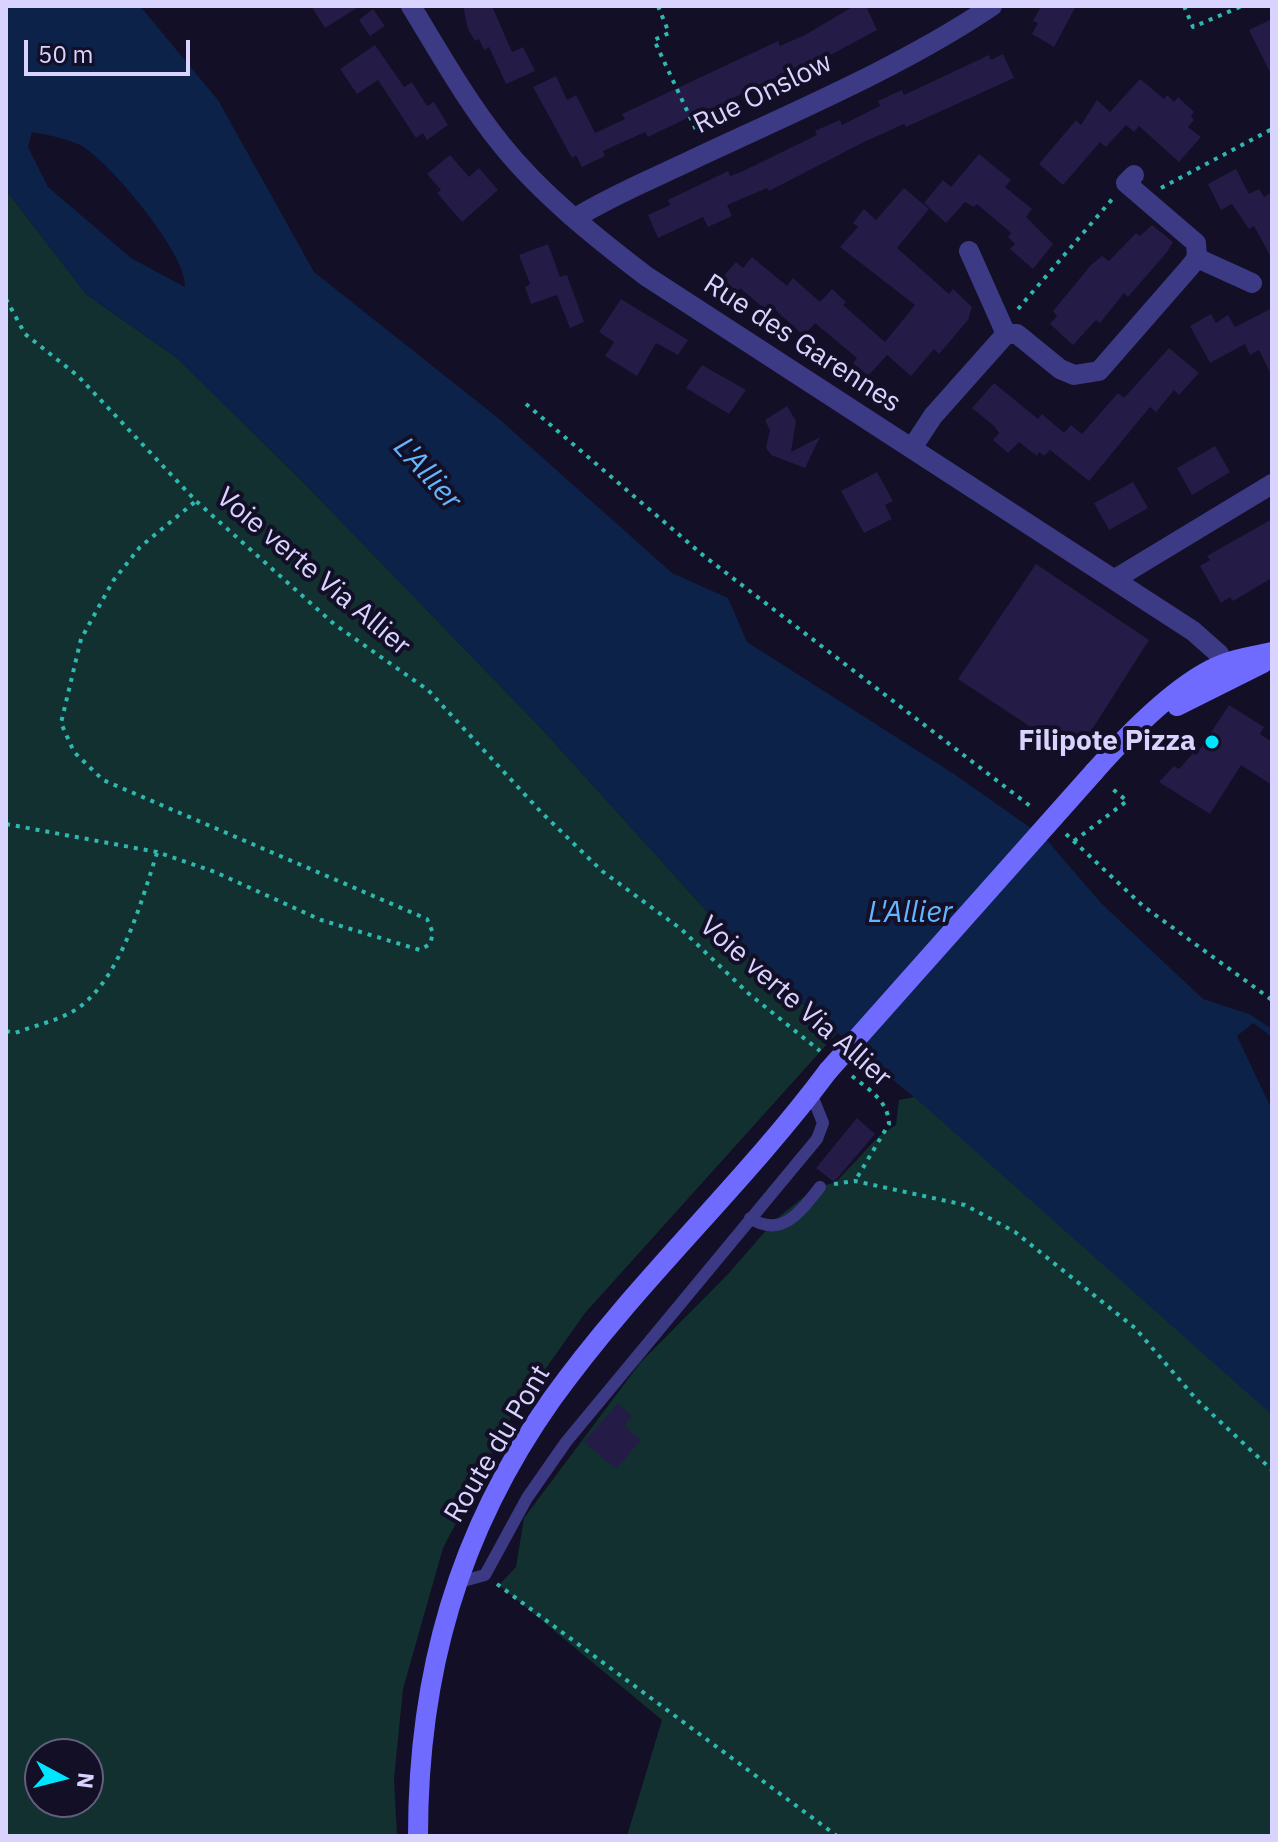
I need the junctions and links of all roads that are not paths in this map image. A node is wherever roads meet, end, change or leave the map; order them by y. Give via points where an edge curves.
1 (411, 6) edge
2 (992, 6) edge
3 (970, 13) edge
4 (1130, 179) road end
5 (577, 217) junction
6 (969, 251) dead end
7 (1197, 258) junction
8 (1252, 283) dead end
9 (1005, 330) junction
10 (912, 448) junction
11 (1272, 484) edge
12 (1115, 579) junction
13 (1272, 652) edge
14 (1272, 658) edge
15 (1222, 664) junction
16 (1112, 752) junction
17 (811, 1093) junction
18 (820, 1187) dead end
19 (750, 1218) junction
20 (456, 1583) junction
21 (418, 1836) edge

1 - 5 street, Rue des Garennes via 500,144
2 - 3 street, Rue Onslow
3 - 5 street, Rue Onslow via 952,33
4 - 7 street via 1142,198 1196,243
5 - 10 street, Rue des Garennes via 646,276
6 - 9 street
7 - 8 street
7 - 9 street via 1099,371 1074,375 1060,369
9 - 10 street
10 - 12 street, Rue des Garennes
11 - 12 street
12 - 15 street, Rue des Garennes via 1193,631 1219,654
13 - 15 main road
14 - 16 main road via 1159,715
15 - 16 main road via 1184,689
16 - 17 main road, Route du Pont, bridge
17 - 19 lane via 823,1123 817,1139
17 - 20 main road, Route du Pont via 552,1399 505,1475
18 - 19 lane via 802,1209 776,1227
19 - 20 lane via 566,1442 527,1498 485,1575
20 - 21 main road, Route du Pont via 439,1638 418,1765

